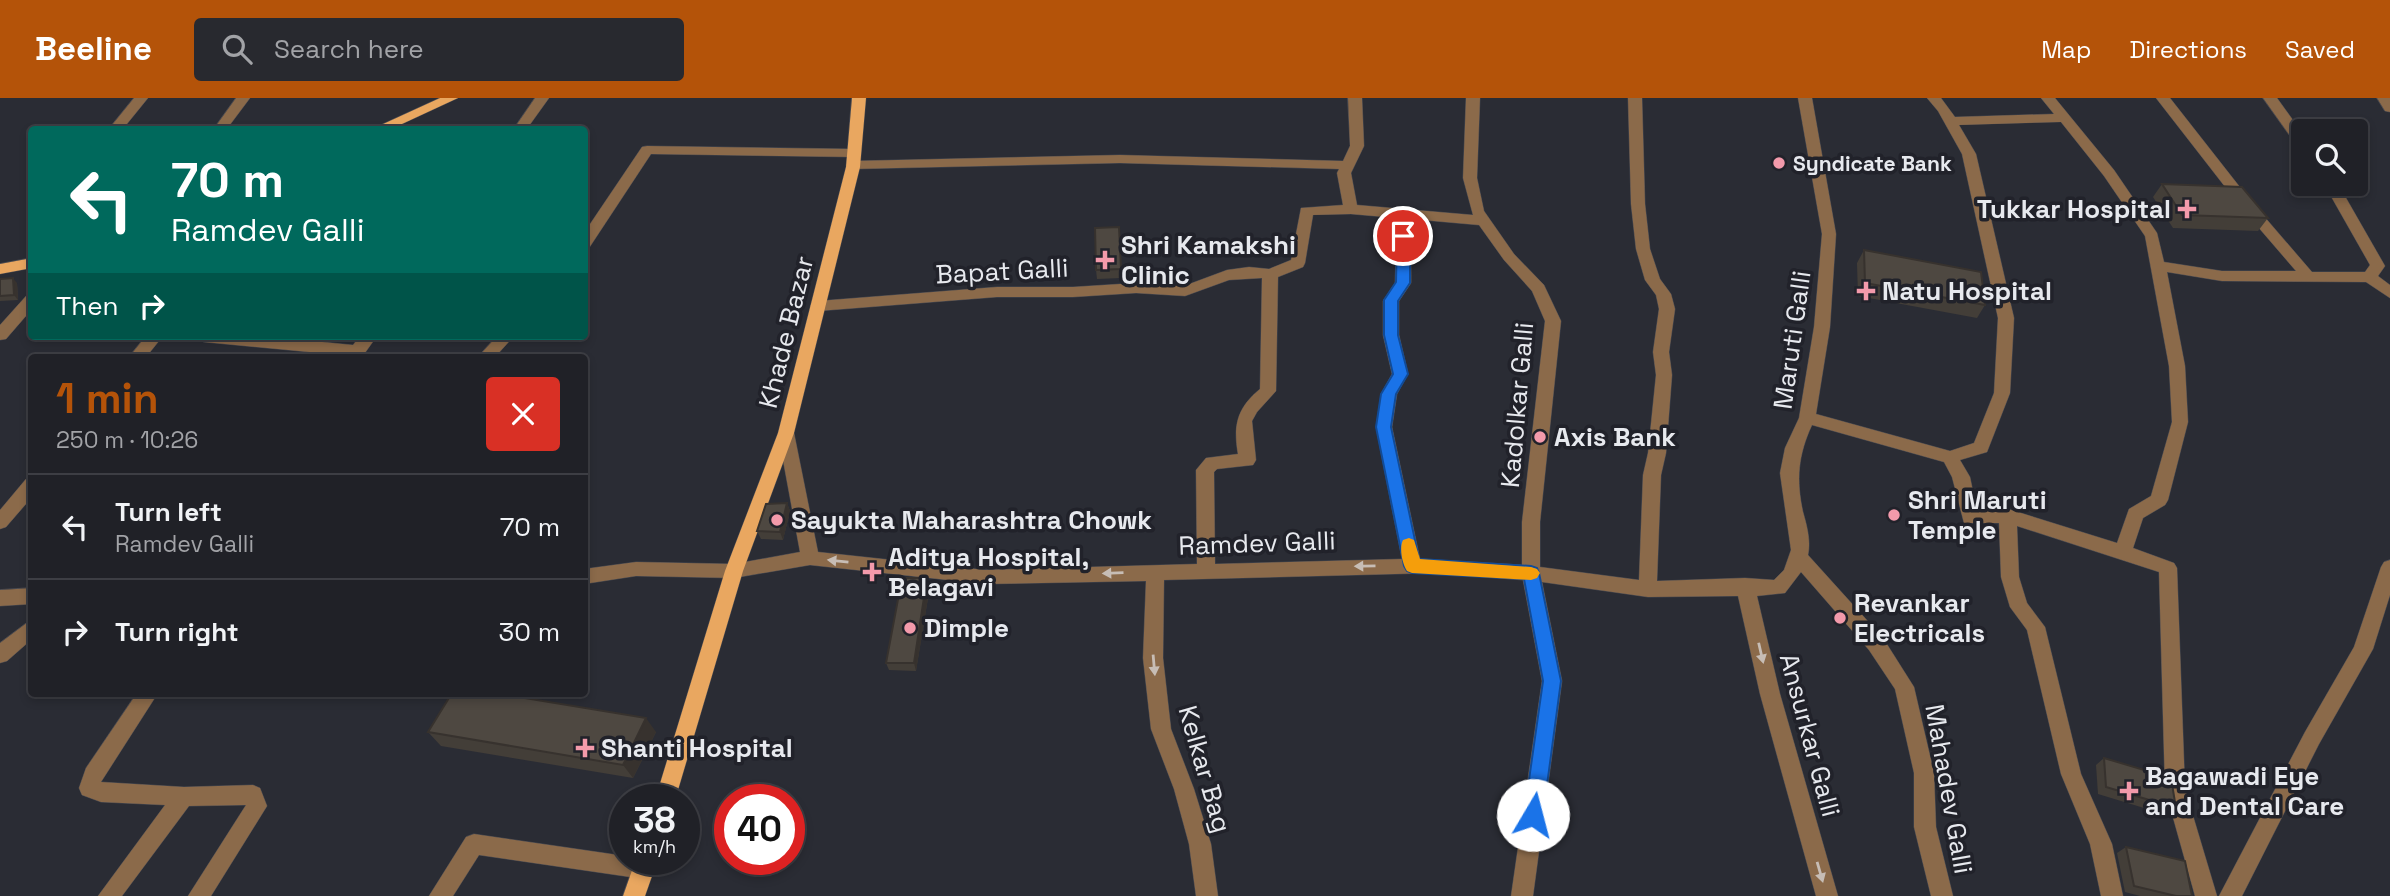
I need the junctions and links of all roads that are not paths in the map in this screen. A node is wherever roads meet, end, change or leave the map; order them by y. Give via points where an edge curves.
1 (141, 98) edge
2 (243, 98) edge
3 (451, 98) edge
4 (542, 98) edge
5 (859, 98) edge
6 (1356, 98) edge
7 (1474, 98) edge
8 (1635, 98) edge
9 (1805, 98) edge
10 (1934, 98) edge
11 (2048, 98) edge
12 (2163, 98) edge
13 (2270, 98) edge
14 (2384, 98) edge
15 (2390, 108) edge
16 (2065, 118) junction
17 (1951, 121) junction
18 (117, 126) edge
19 (222, 126) edge
20 (385, 126) edge
21 (522, 126) edge
22 (2291, 127) edge
23 (853, 159) junction
24 (1348, 165) junction
25 (2338, 196) edge
26 (1351, 209) junction
27 (1404, 213) junction
28 (1484, 221) junction
29 (588, 239) edge
30 (28, 263) edge
31 (2158, 266) junction
32 (0, 269) edge
33 (1270, 274) junction
34 (2307, 275) junction
35 (2369, 277) junction
36 (2388, 293) edge
37 (818, 306) junction
38 (25, 318) edge
39 (0, 335) edge
40 (152, 340) edge
41 (238, 340) edge
42 (366, 340) edge
43 (502, 340) edge
44 (140, 354) edge
45 (355, 354) edge
46 (489, 354) edge
47 (1807, 418) junction
48 (786, 433) junction
49 (1951, 457) junction
50 (28, 489) edge
51 (2008, 516) junction
52 (0, 522) edge
53 (2123, 552) junction
54 (810, 558) junction
55 (1801, 560) junction
56 (1412, 566) junction
57 (2390, 567) edge
58 (1206, 570) junction
59 (734, 571) junction
60 (1155, 572) junction
61 (1531, 573) junction
62 (588, 576) edge
63 (1745, 586) junction
64 (1648, 589) junction
65 (28, 596) edge
66 (0, 597) edge
67 (28, 630) edge
68 (0, 655) edge
69 (145, 697) edge
70 (669, 784) edge
71 (184, 797) junction
72 (609, 860) edge
73 (641, 875) edge
74 (108, 896) edge
75 (199, 896) edge
76 (440, 896) edge
77 (634, 896) edge
78 (1207, 896) edge
79 (1522, 896) edge
80 (1827, 896) edge
81 (1941, 896) edge
82 (2112, 896) edge
83 (2206, 896) edge
84 (2231, 896) edge

1 - 18 street
2 - 19 street
3 - 20 main road
4 - 21 street
5 - 23 main road, Khade Bazar
6 - 24 street via 1357,146
7 - 28 street, Kadolkar Galli via 1470,178
8 - 64 street via 1643,249 1667,309 1657,453 1651,475
9 - 47 street, Maruti Galli via 1829,234 1822,327
10 - 17 street
11 - 16 street
12 - 34 street
13 - 22 street
14 - 15 street
16 - 17 street
16 - 31 street via 2152,236
17 - 49 street via 1969,154 2006,318 2002,393 1981,447
23 - 24 street
23 - 29 street via 647,150
23 - 37 main road, Khade Bazar
24 - 26 street via 1344,173
25 - 35 street via 2378,266
26 - 27 street
26 - 33 street via 1307,211 1298,263
27 - 28 street
27 - 56 street via 1403,283 1391,300 1391,335 1400,374 1389,394 1384,427
28 - 61 street, Kadolkar Galli via 1539,289 1553,321 1531,522
30 - 32 main road
31 - 34 street via 2222,276
31 - 53 street via 2178,366 2180,422 2159,500 2135,514
33 - 37 street, Bapat Galli via 1227,275 1185,291 997,292
33 - 58 street via 1268,391 1253,403 1241,424 1247,460 1212,463 1205,470
34 - 35 street
35 - 36 street
37 - 48 main road, Khade Bazar
38 - 39 street
40 - 44 street
41 - 45 street
42 - 45 street
43 - 46 street
47 - 49 street
47 - 55 street, Maruti Galli via 1796,439 1789,479
48 - 54 street
48 - 59 main road, Khade Bazar
49 - 51 street via 1962,477 1970,518
50 - 52 street
51 - 53 street
51 - 82 street via 2010,577 2019,607 2036,627 2071,774 2101,844
53 - 83 street via 2168,568 2175,789
54 - 59 street, Ramdev Galli
60 -> 54 street, Ramdev Galli via 985,577
55 - 63 street via 1778,588
55 - 81 street, Mahadev Galli via 1876,644 1904,687 1924,773 1925,827
56 -> 58 street, Ramdev Galli
56 - 61 street, Ramdev Galli
57 - 84 street via 2363,649
58 - 60 street, Ramdev Galli
59 - 62 street, Ramdev Galli via 636,569
59 - 70 main road, Khade Bazar
60 -> 78 street, Kelkar Bag via 1153,658 1161,729 1200,844
61 - 64 street, Ramdev Galli
61 - 79 street, Kadolkar Galli via 1552,681
63 - 64 street, Ramdev Galli
63 -> 80 street, Ansurkar Galli
65 - 66 street
67 - 68 street
69 - 71 street via 89,788
71 - 74 street
71 - 75 street via 253,795 257,806
72 - 76 street via 474,844
73 - 77 main road

